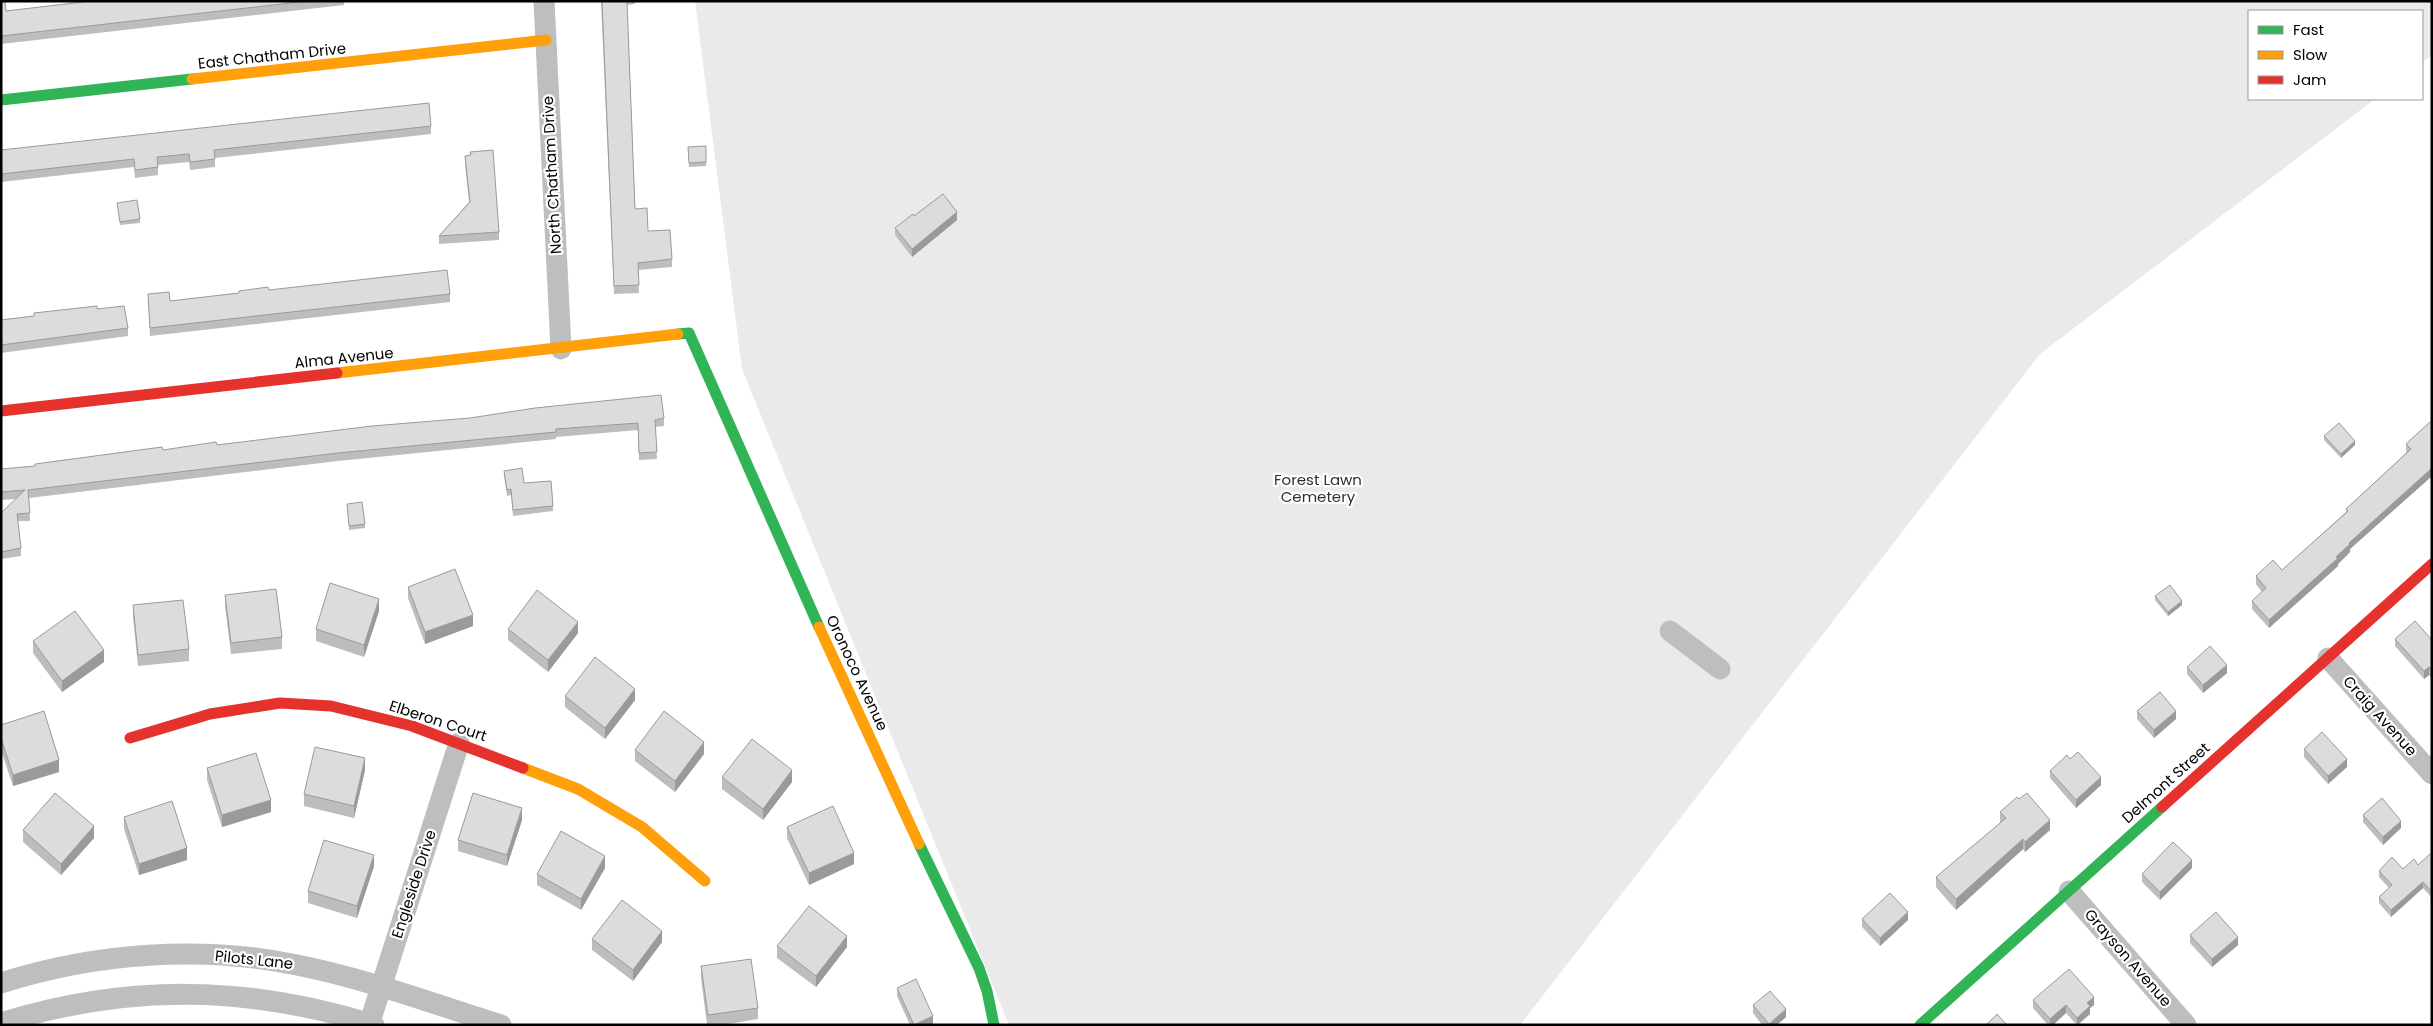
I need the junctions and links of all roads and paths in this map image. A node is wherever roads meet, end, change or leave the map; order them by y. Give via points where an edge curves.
1 (544, 1) edge
2 (546, 40) junction
3 (1, 100) edge
4 (689, 334) joint
5 (561, 349) junction
6 (1, 411) edge
7 (2432, 564) edge
8 (1670, 631) dead end
9 (2328, 658) junction
10 (1720, 669) dead end
11 (130, 738) dead end
12 (460, 743) junction
13 (2432, 774) edge
14 (705, 881) dead end
15 (2069, 891) junction
16 (1, 983) edge
17 (381, 987) junction
18 (1, 1023) edge
19 (371, 1024) edge
20 (501, 1025) edge
21 (994, 1025) edge
22 (1920, 1025) edge
23 (2186, 1025) edge

1 - 2 street, North Chatham Drive
2 - 3 street, East Chatham Drive
2 - 5 street, North Chatham Drive
4 - 5 street, Alma Avenue
4 - 21 street, Oronoco Avenue via 940,892 979,968
5 - 6 street, Alma Avenue
7 - 9 street, Delmont Street
8 - 10 street
9 - 13 street, Craig Avenue
9 - 15 street, Delmont Street
11 - 12 street, Elberon Court via 210,714 280,703 331,706 412,726
12 - 14 street, Elberon Court via 578,788 649,833
12 - 17 street, Engleside Drive
15 - 22 street, Delmont Street
15 - 23 street, Grayson Avenue
16 - 17 street, Pilots Lane via 66,965 126,956 190,954 295,964
17 - 19 street, Engleside Drive
17 - 20 street, Pilots Lane
18 - 19 street via 81,1002 147,994 202,993 268,999 320,1009

